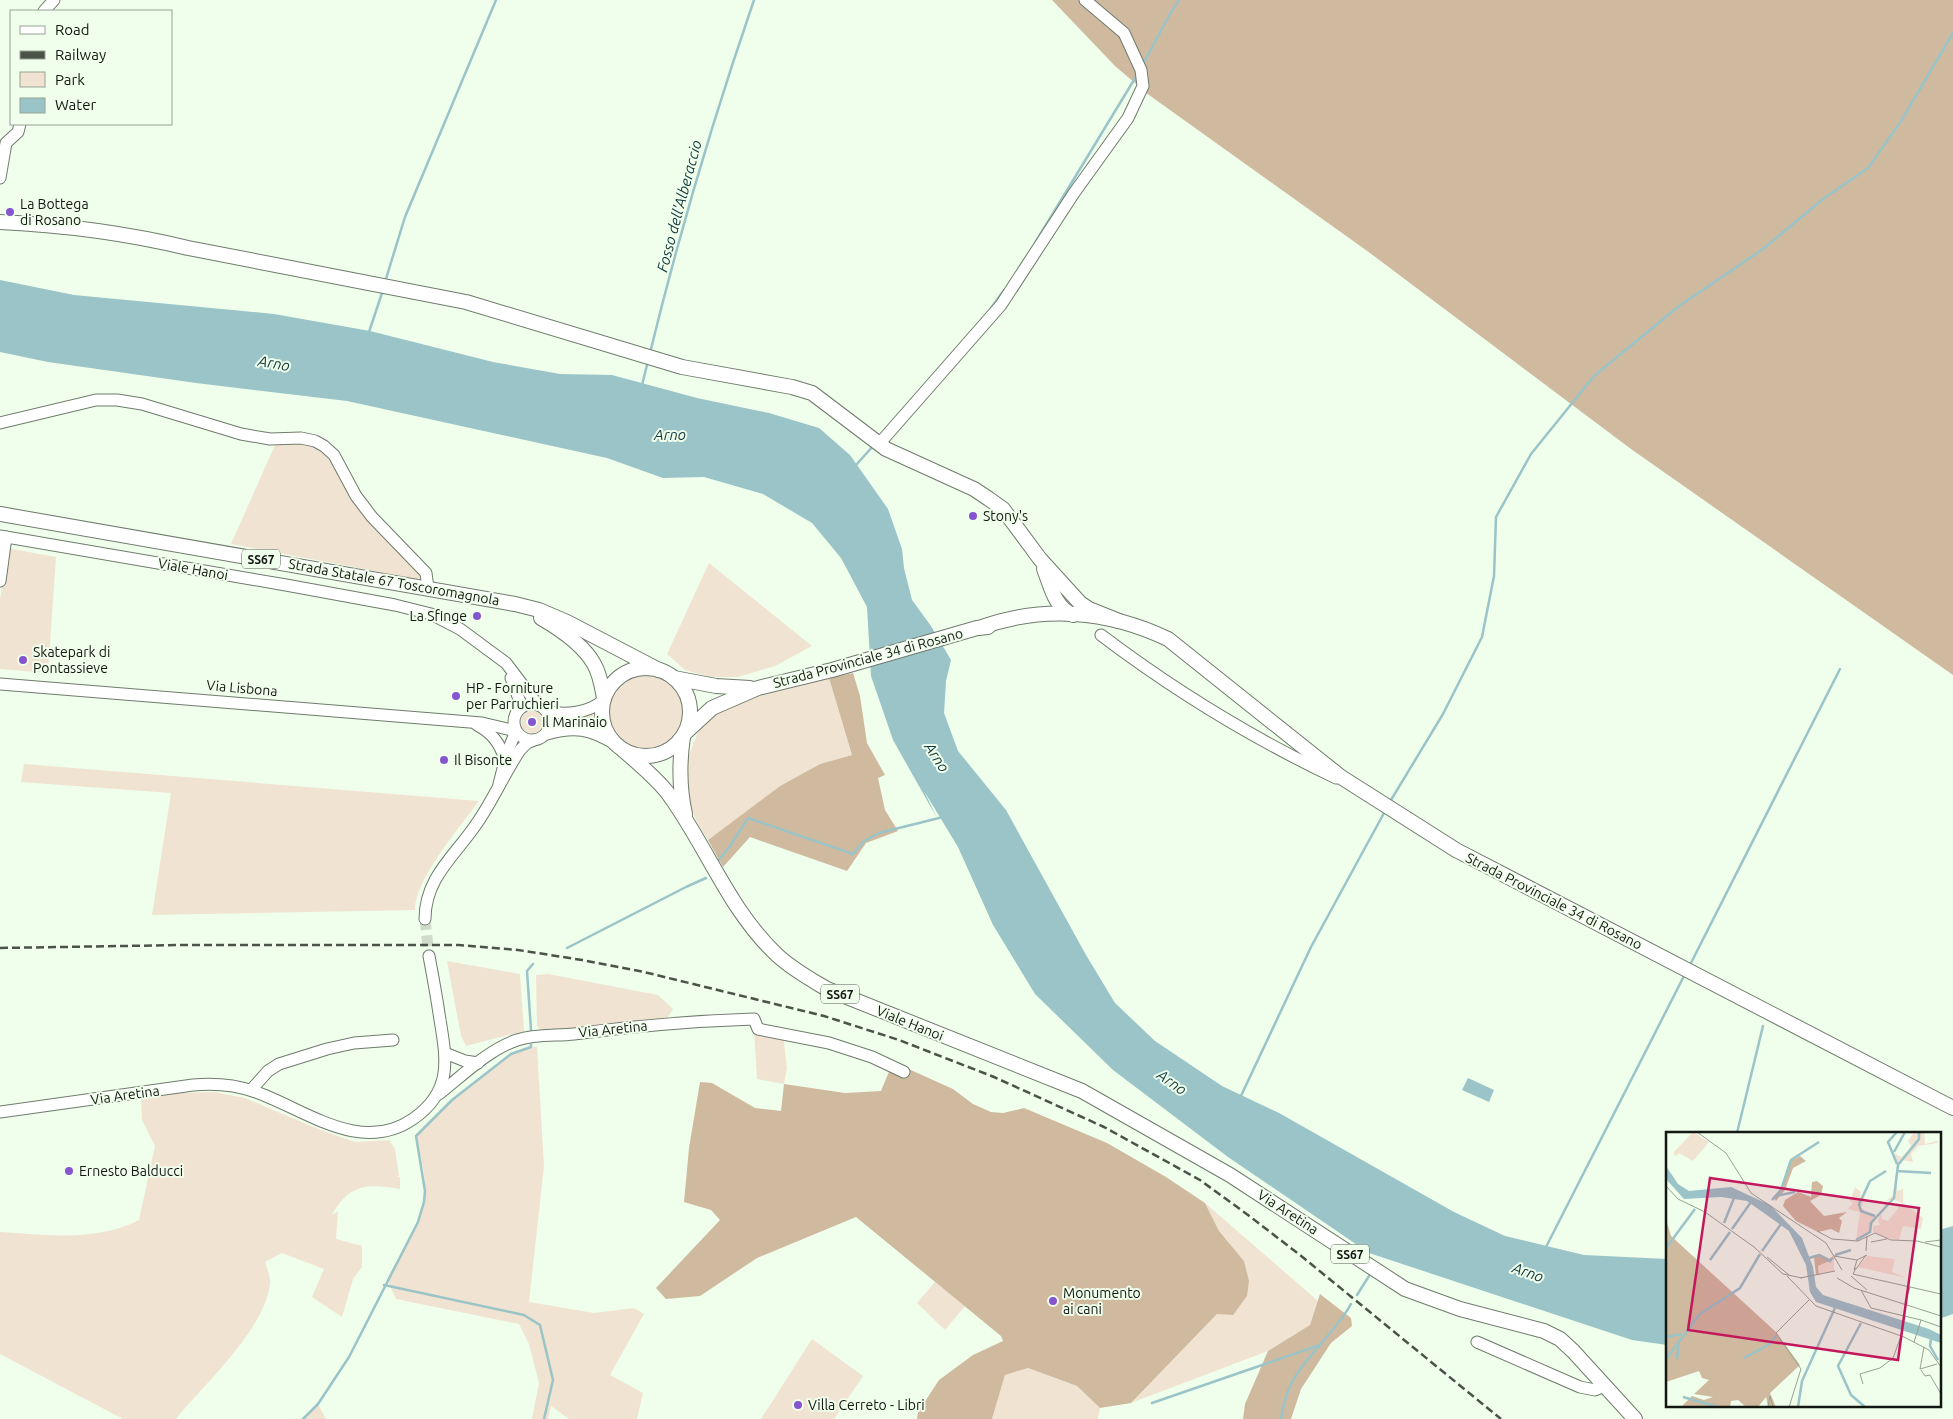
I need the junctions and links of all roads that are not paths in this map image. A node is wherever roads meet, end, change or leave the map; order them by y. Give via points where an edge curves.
1 (54, 0) edge
2 (1085, 0) edge
3 (45, 10) edge
4 (20, 125) edge
5 (0, 178) edge
6 (0, 221) edge
7 (0, 423) edge
8 (879, 444) junction
9 (0, 514) edge
10 (3, 536) edge
11 (0, 582) edge
12 (428, 588) junction
13 (1058, 589) junction
14 (521, 607) junction
15 (1067, 613) junction
16 (1013, 617) junction
17 (1120, 621) junction
18 (1045, 622) junction
19 (978, 628) junction
20 (1096, 630) junction
21 (1182, 651) junction
22 (492, 652) junction
23 (659, 670) junction
24 (674, 678) junction
25 (0, 684) edge
26 (758, 688) junction
27 (604, 699) junction
28 (542, 708) junction
29 (519, 710) junction
30 (476, 722) junction
31 (516, 731) junction
32 (547, 734) junction
33 (684, 735) junction
34 (534, 740) junction
35 (619, 747) junction
36 (505, 760) junction
37 (499, 784) junction
38 (1360, 790) junction
39 (687, 822) junction
40 (425, 919) tunnel mouth
41 (429, 956) tunnel mouth
42 (393, 1040) dead end
43 (446, 1053) junction
44 (478, 1063) junction
45 (445, 1071) junction
46 (904, 1072) dead end
47 (464, 1074) junction
48 (1060, 1081) joint
49 (251, 1090) junction
50 (435, 1097) junction
51 (1953, 1108) edge
52 (0, 1112) edge
53 (1476, 1342) dead end
54 (1605, 1386) junction
55 (1635, 1419) edge

1 - 3 street
2 - 8 street via 1124,33 1141,70 1144,86 1128,118 1074,193 1001,305
4 - 5 street via 18,132 6,143
6 - 8 main road via 79,228 154,240 466,302 682,368 812,393
7 - 12 street via 96,400 116,400 142,404 241,434 315,441 334,456 372,517 426,573
8 - 13 main road via 974,489 1003,510
9 - 12 main road, Strada Statale 67 Toscoromagnola / SS67
10 - 11 street
10 - 22 street, Viale Hanoi via 395,605 431,614 460,629
12 - 14 main road, Strada Statale 67 Toscoromagnola / SS67
13 - 15 main road via 1070,600
13 - 16 main road via 1048,604
13 - 17 main road via 1089,609
14 - 23 main road, Strada Statale 67 Toscoromagnola / SS67 via 539,610 567,622
14 - 27 main road, Strada Statale 67 Toscoromagnola / SS67 via 553,625 588,655 600,677
15 - 16 main road, Strada Provinciale 34 di Rosano
15 - 17 main road, Strada Provinciale 34 di Rosano
15 - 18 main road
15 - 20 main road
16 - 19 main road, Strada Provinciale 34 di Rosano
17 - 21 main road, Strada Provinciale 34 di Rosano via 1158,634
18 - 19 main road, Strada Provinciale 34 di Rosano
18 - 20 main road, Strada Provinciale 34 di Rosano via 1067,622
19 - 26 main road, Strada Provinciale 34 di Rosano
20 - 21 main road, Strada Provinciale 34 di Rosano via 1149,638
20 - 38 street via 1144,668 1223,718 1285,754
21 - 38 main road, Strada Provinciale 34 di Rosano
22 - 28 street, Viale Hanoi via 514,671
22 - 29 street, Viale Hanoi via 513,681
23 - 24 main road, Viale Hanoi
23 - 27 main road, Viale Hanoi via 645,668 620,676
24 - 26 main road, Strada Provinciale 34 di Rosano via 716,686
24 - 33 main road, Viale Hanoi via 688,697 690,721
25 - 30 street, Via Lisbona
26 - 33 main road, Strada Provinciale 34 di Rosano via 712,708
27 - 28 street via 596,706 575,712 556,713
27 - 35 main road, Viale Hanoi via 604,724
28 - 29 street via 527,705
28 - 32 street via 551,722
29 - 30 street, Via Lisbona via 503,720
29 - 31 street, Viale Hanoi via 514,725
30 - 31 street, Via Lisbona
30 - 36 street via 499,744
31 - 34 street via 524,739
31 - 36 street
32 - 34 street, Viale Hanoi
32 - 35 street, Viale Hanoi via 580,729 599,734
33 - 35 main road, Viale Hanoi via 662,754 635,755
33 - 39 main road, Viale Hanoi / SS67 via 679,767
34 - 37 street via 520,750
35 - 39 main road, Viale Hanoi / SS67 via 666,790
36 - 37 street
37 - 40 street via 476,825 434,880
38 - 51 main road, Strada Provinciale 34 di Rosano via 1456,850
39 - 48 main road, Viale Hanoi / SS67 via 733,902 755,931 804,975 827,989
41 - 43 street, Via Aretina
42 - 49 street via 354,1043 279,1064
43 - 44 street
43 - 45 street, Via Aretina
44 - 46 street, Via Aretina via 502,1047 536,1036 630,1026 754,1019 758,1029 829,1043
44 - 47 street, Via Aretina
45 - 47 street
45 - 50 street, Via Aretina via 442,1086
47 - 50 street, Via Aretina
48 - 54 main road, Via Aretina / SS67 via 1230,1175 1405,1289 1460,1310 1560,1339
49 - 50 street, Via Aretina via 338,1128 360,1132 400,1126 416,1117
49 - 52 street, Via Aretina via 226,1085 197,1085
53 - 54 street via 1580,1387 1595,1390
54 - 55 main road, Via Aretina / SS67

